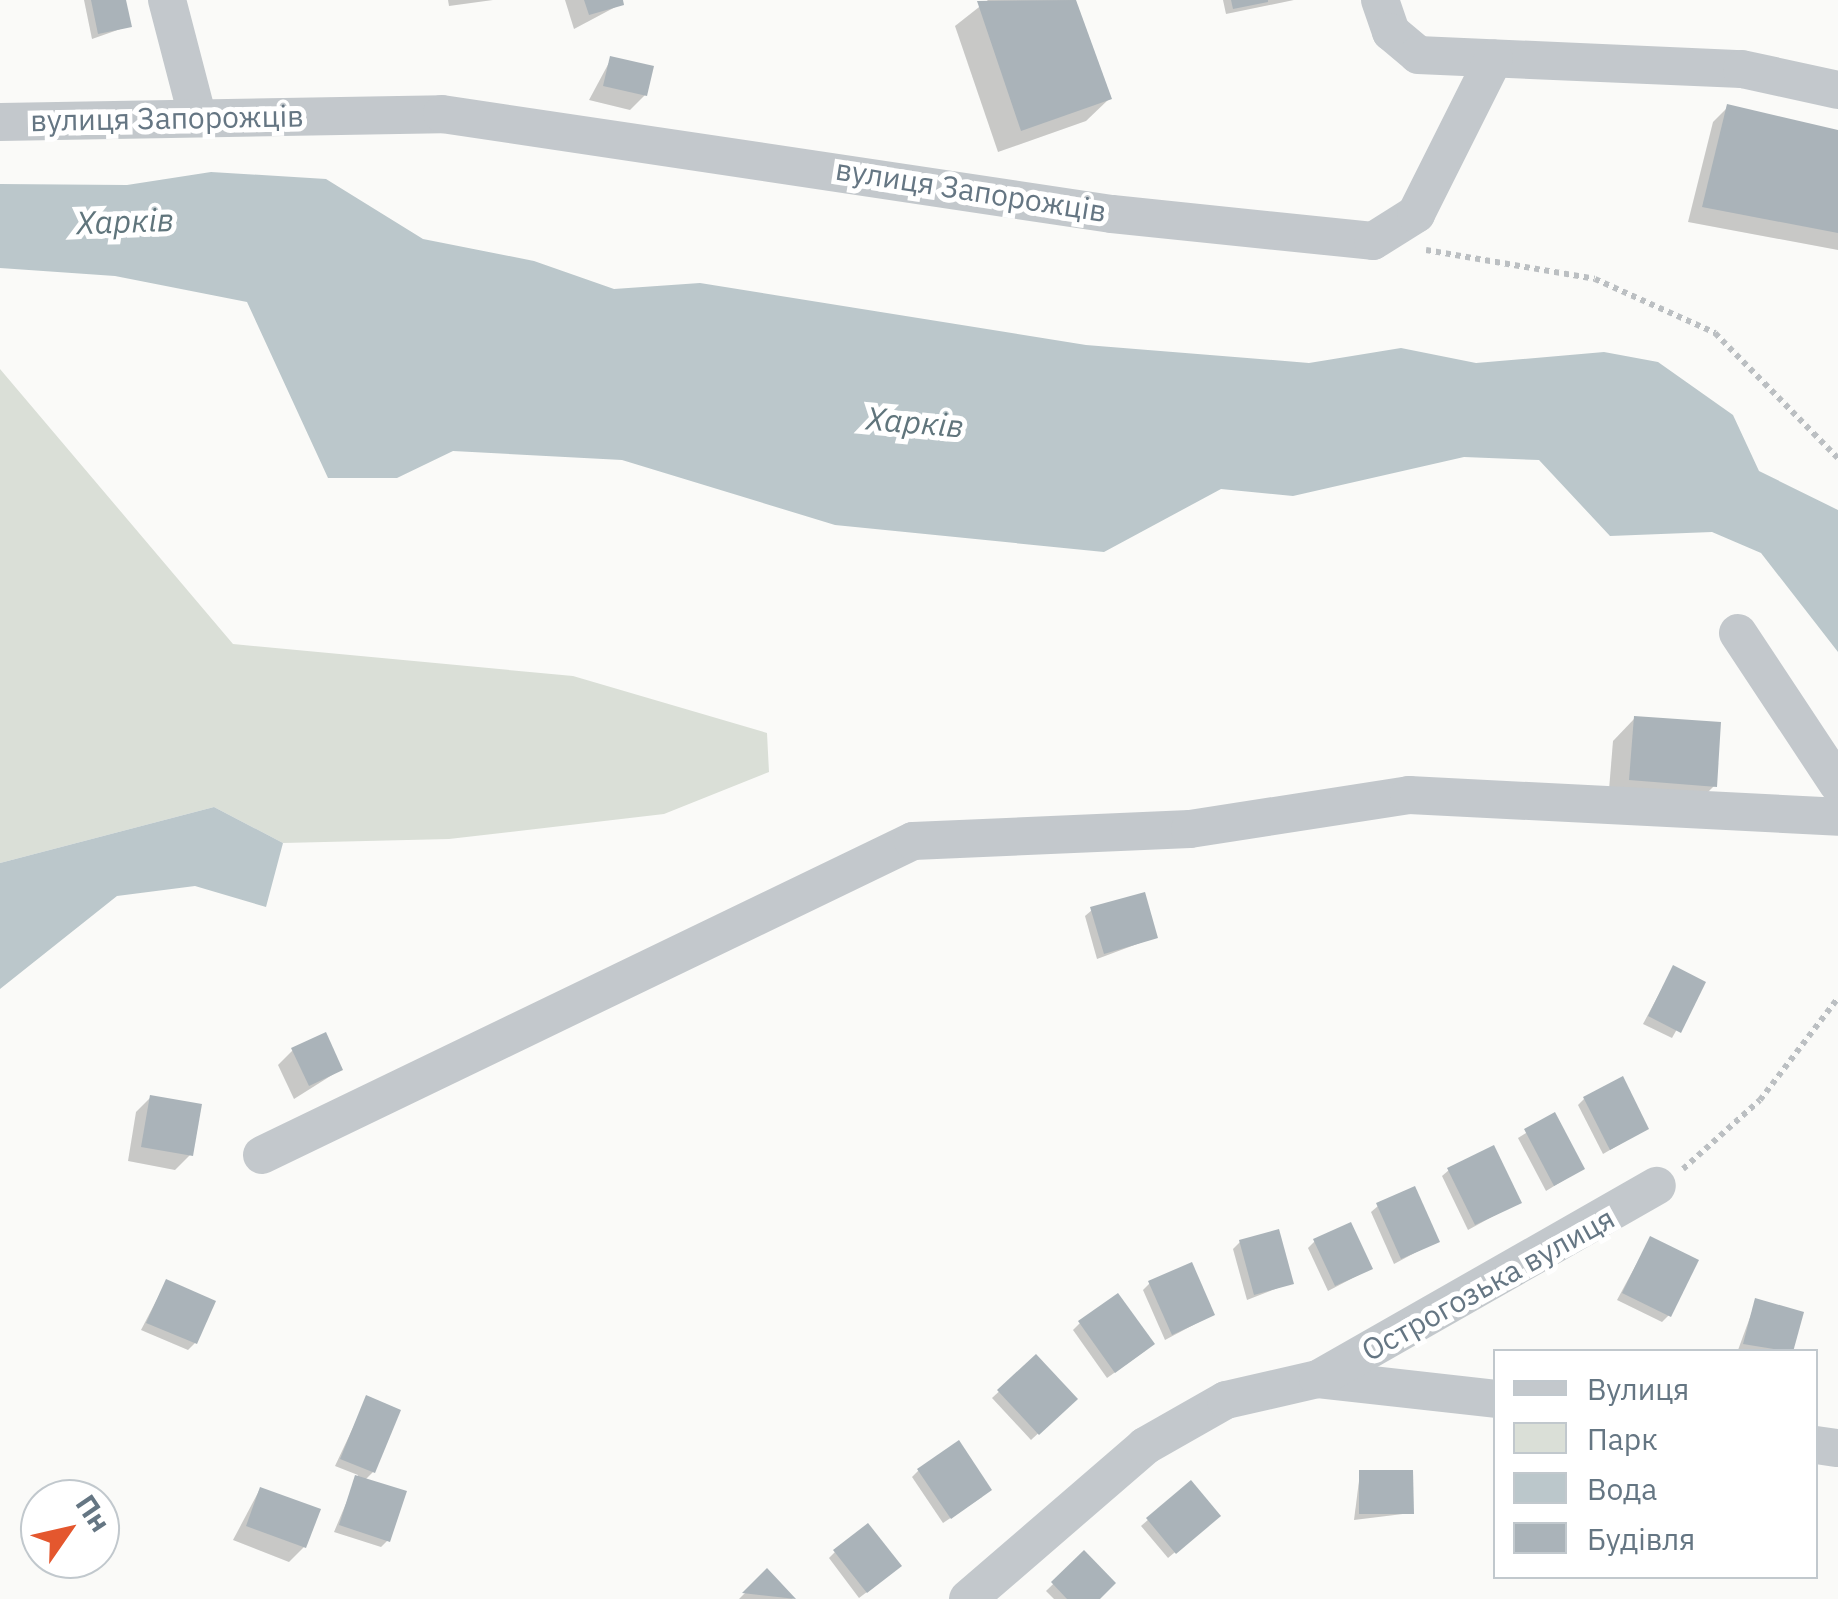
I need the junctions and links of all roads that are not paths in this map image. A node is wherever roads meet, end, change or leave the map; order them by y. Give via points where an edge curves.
1 (167, 0) edge
2 (1380, 0) edge
3 (1494, 58) junction
4 (1838, 90) edge
5 (196, 115) junction
6 (0, 122) edge
7 (1738, 633) dead end
8 (1838, 784) edge
9 (1838, 817) edge
10 (262, 1155) dead end
11 (1657, 1186) road end
12 (1318, 1379) junction
13 (1493, 1399) edge
14 (968, 1599) edge

1 - 5 street
2 - 3 street via 1391,32 1418,55
3 - 4 street via 1742,69
3 - 5 street, вулиця Запорожців via 1416,214 1373,242 1112,214 442,114
5 - 6 street, вулиця Запорожців
7 - 8 street
9 - 10 street via 1410,795 1190,829 912,841
11 - 12 street, Острогозька вулиця
12 - 13 street, Острогозька вулиця
12 - 14 street, Острогозька вулиця via 1226,1400 1145,1446

